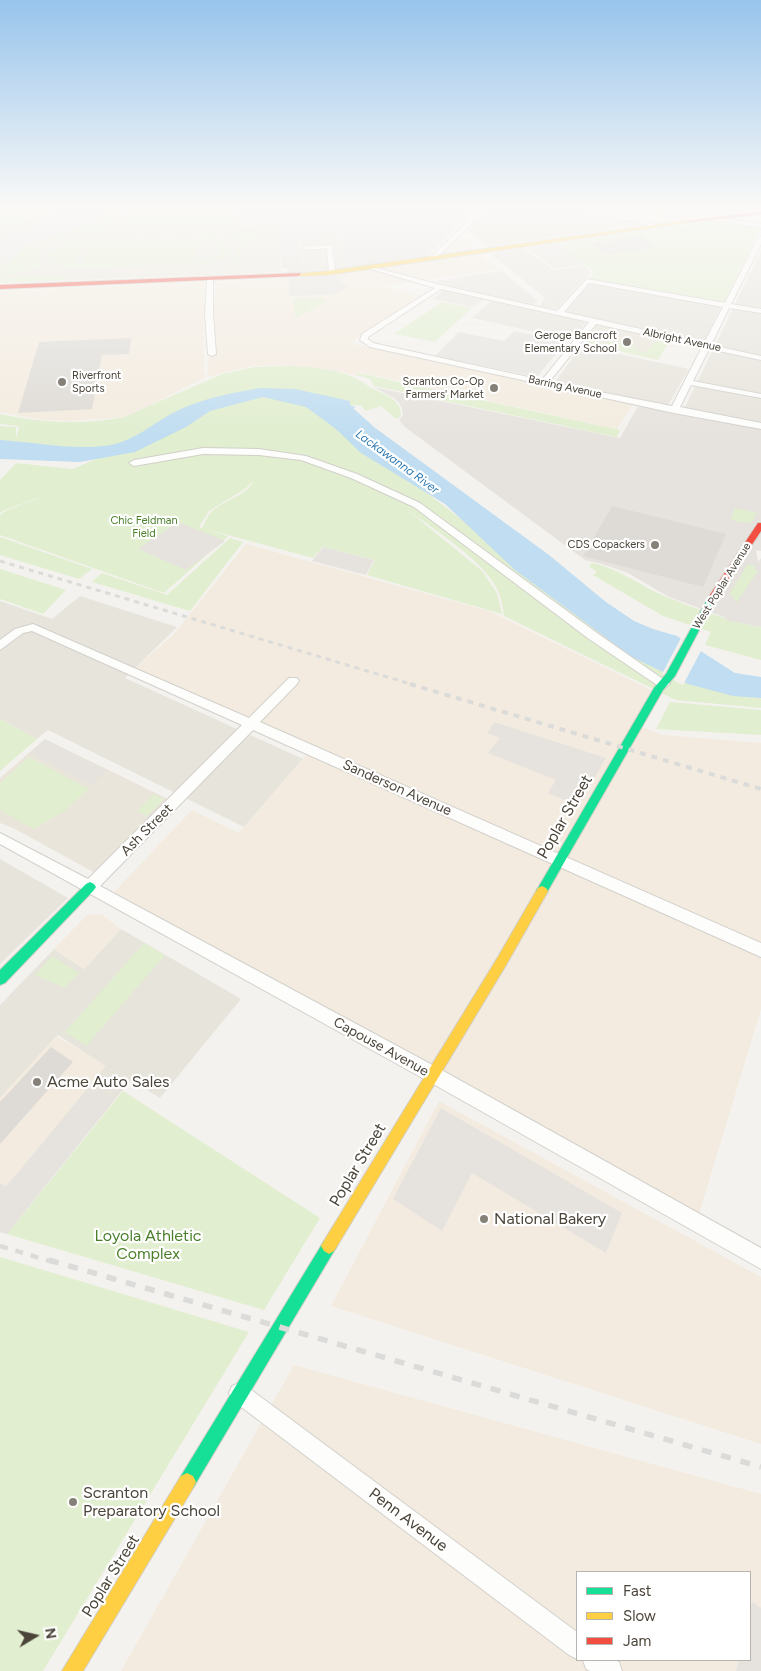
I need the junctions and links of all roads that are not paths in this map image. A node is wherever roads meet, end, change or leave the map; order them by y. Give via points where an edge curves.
1 (132, 282) edge
2 (210, 282) edge
3 (422, 282) edge
4 (586, 282) edge
5 (593, 282) edge
6 (741, 282) edge
7 (0, 287) edge
8 (440, 287) junction
9 (727, 305) junction
10 (761, 311) edge
11 (560, 312) junction
12 (594, 321) junction
13 (707, 345) junction
14 (212, 354) dead end
15 (761, 358) edge
16 (688, 382) junction
17 (544, 383) junction
18 (761, 396) edge
19 (674, 410) junction
20 (761, 426) edge
21 (134, 463) dead end
22 (761, 525) edge
23 (0, 646) edge
24 (667, 680) junction
25 (293, 681) dead end
26 (251, 724) junction
27 (0, 838) edge
28 (559, 860) junction
29 (90, 887) junction
30 (761, 950) edge
31 (0, 979) edge
32 (432, 1074) junction
33 (761, 1259) edge
34 (239, 1392) junction
35 (576, 1646) edge
36 (596, 1661) edge
37 (72, 1671) edge
38 (610, 1671) edge

1 - 7 main road
2 - 14 street
3 - 8 street, Albright Avenue
4 - 11 street
5 - 9 street
6 - 9 street
8 - 11 street, Albright Avenue
8 - 17 street, Barring Avenue via 365,336 364,340 370,345
9 - 10 street
9 - 13 street
11 - 12 street, Albright Avenue
12 - 13 street, Albright Avenue
12 - 17 street
13 - 15 street, Albright Avenue
13 - 16 street
16 - 18 street
16 - 19 street
17 - 19 street, Barring Avenue
19 - 20 street, Barring Avenue
21 - 24 street via 203,451 259,452 303,458 354,476 417,505 593,636
22 - 24 main road, West Poplar Avenue via 712,598
23 - 26 street, Sanderson Avenue via 21,629 33,627
24 - 28 main road, Poplar Street via 656,693
25 - 26 street, Ash Street
26 - 28 street, Sanderson Avenue
26 - 29 street, Ash Street
27 - 29 street, Capouse Avenue
28 - 30 street, Sanderson Avenue
28 - 32 main road, Poplar Street via 502,961
29 - 31 main road, Ash Street
29 - 32 street, Capouse Avenue
32 - 33 street, Capouse Avenue
32 - 34 main road, Poplar Street
34 - 35 street, Penn Avenue
34 - 37 main road, Poplar Street
36 - 38 street

